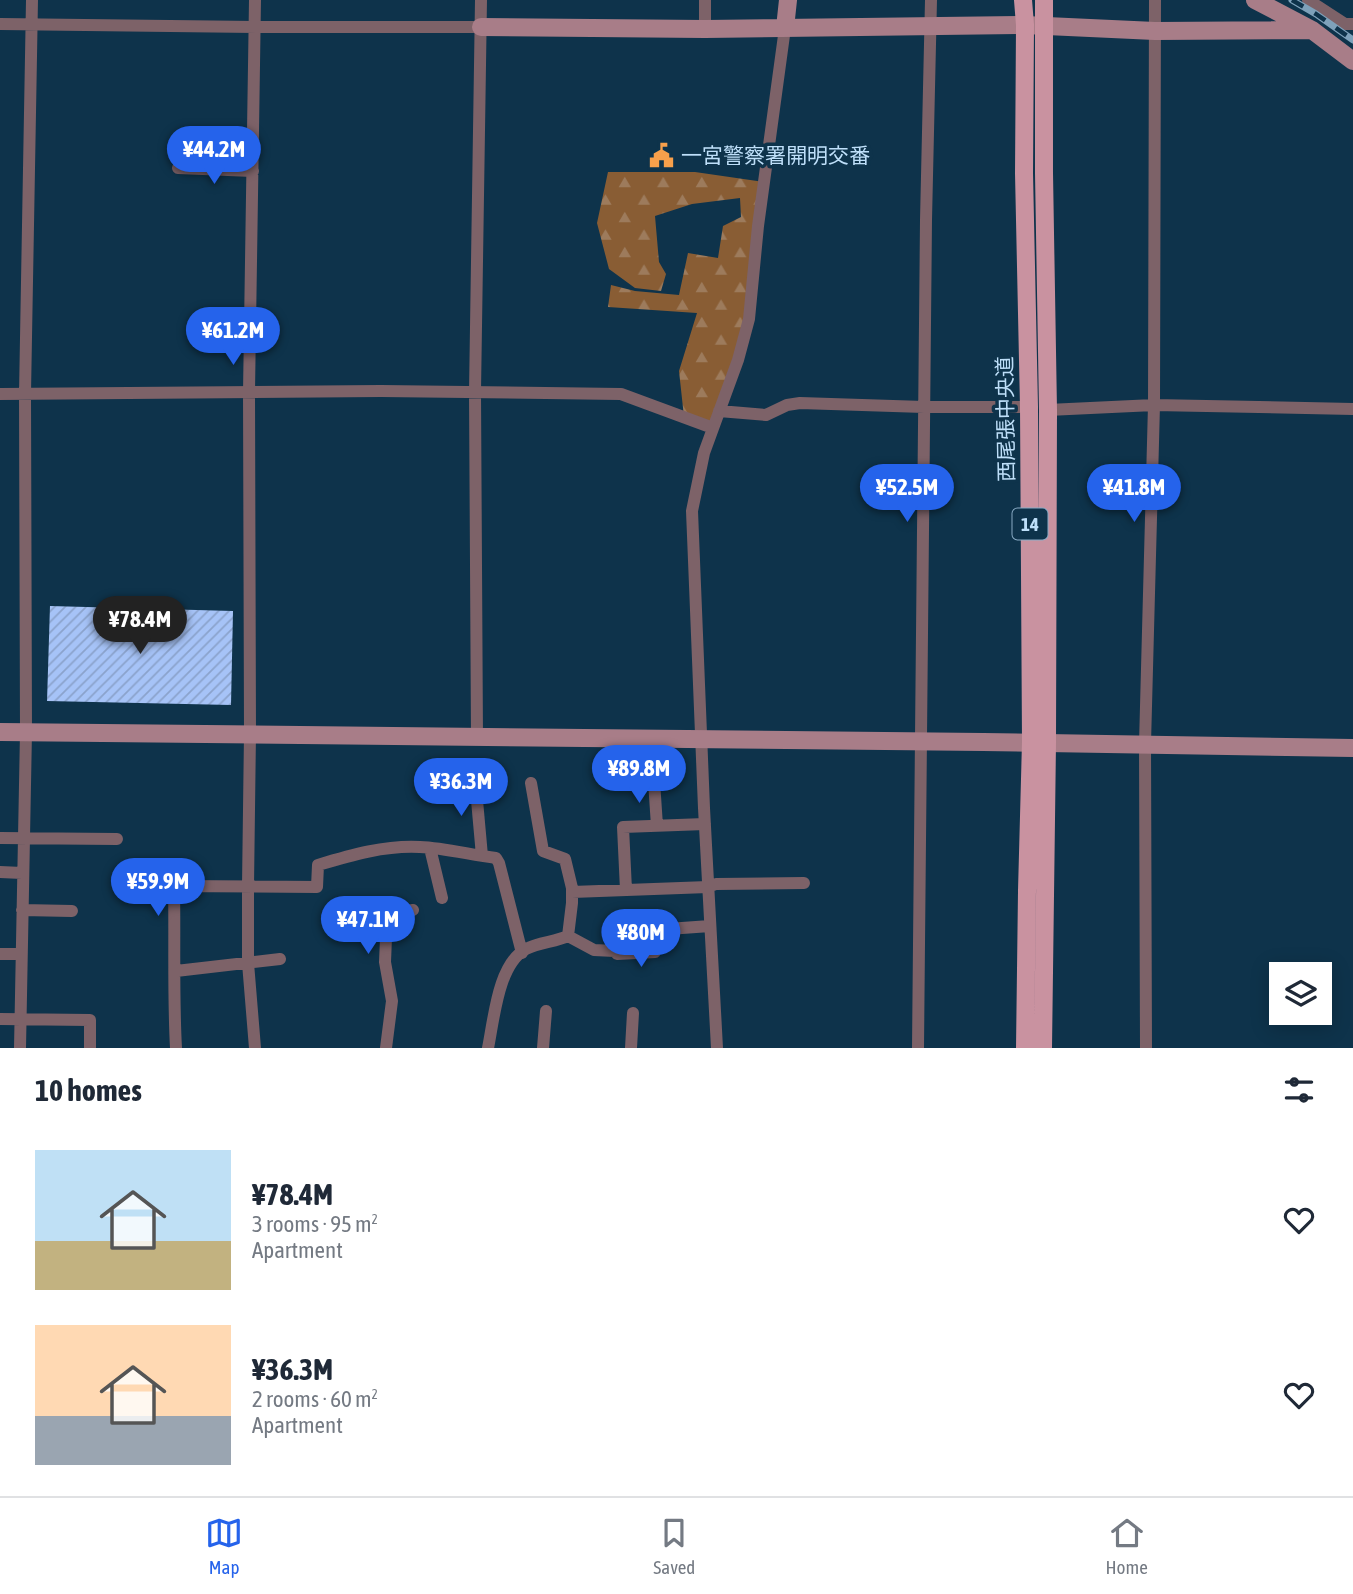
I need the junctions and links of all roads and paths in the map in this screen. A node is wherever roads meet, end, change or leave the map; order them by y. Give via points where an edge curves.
1 (32, 0) edge
2 (255, 0) edge
3 (481, 0) edge
4 (705, 0) edge
5 (788, 0) edge
6 (931, 0) edge
7 (1023, 0) edge
8 (1044, 0) edge
9 (1155, 0) edge
10 (1255, 0) edge
11 (1308, 0) edge
12 (0, 24) edge
13 (32, 24) junction
14 (1025, 24) junction
15 (1353, 24) edge
16 (931, 26) junction
17 (1044, 26) junction
18 (255, 27) junction
19 (481, 27) junction
20 (785, 28) junction
21 (705, 29) junction
22 (1312, 30) junction
23 (1155, 31) junction
24 (1353, 61) edge
25 (178, 168) dead end
26 (253, 171) junction
27 (249, 392) junction
28 (475, 392) junction
29 (0, 394) edge
30 (25, 394) junction
31 (1154, 405) junction
32 (925, 407) junction
33 (1029, 407) junction
34 (1353, 409) edge
35 (1048, 410) junction
36 (719, 411) junction
37 (713, 428) junction
38 (0, 732) edge
39 (26, 732) junction
40 (250, 733) junction
41 (477, 738) junction
42 (701, 738) junction
43 (921, 741) junction
44 (1039, 743) junction
45 (1145, 744) junction
46 (1353, 748) edge
47 (475, 778) dead end
48 (654, 781) dead end
49 (531, 783) dead end
50 (705, 824) junction
51 (657, 826) junction
52 (0, 838) edge
53 (23, 838) junction
54 (117, 839) dead end
55 (430, 848) junction
56 (482, 856) junction
57 (0, 872) edge
58 (22, 873) junction
59 (804, 883) dead end
60 (248, 886) junction
61 (708, 887) junction
62 (625, 890) junction
63 (572, 892) junction
64 (442, 898) dead end
65 (22, 910) junction
66 (414, 910) dead end
67 (72, 911) dead end
68 (710, 926) junction
69 (568, 936) junction
70 (522, 953) junction
71 (0, 954) edge
72 (21, 954) junction
73 (280, 959) dead end
74 (248, 963) junction
75 (176, 971) junction
76 (547, 1012) dead end
77 (633, 1013) dead end
78 (0, 1018) edge
79 (20, 1019) junction
80 (20, 1048) edge
81 (90, 1048) edge
82 (176, 1048) edge
83 (255, 1048) edge
84 (386, 1048) edge
85 (488, 1048) edge
86 (543, 1048) edge
87 (631, 1048) edge
88 (717, 1048) edge
89 (918, 1048) edge
90 (1025, 1048) edge
91 (1043, 1048) edge
92 (1146, 1048) edge

1 - 13 street
2 - 18 street
3 - 19 street
4 - 21 street
5 - 20 street
6 - 16 street
7 - 14 main road, 西尾張中央道 / 14
8 - 17 main road, 西尾張中央道 / 14
9 - 23 street
10 - 22 street
11 - 15 street via 1345,24
12 - 13 street
13 - 18 street
13 - 30 street
14 - 16 street
14 - 17 street
14 - 33 main road, 西尾張中央道 / 14
16 - 20 street
16 - 32 street
17 - 23 street
17 - 35 main road, 西尾張中央道 / 14
18 - 19 street
18 - 26 street
19 - 21 street
19 - 28 street
20 - 21 street
20 - 36 street via 749,319
22 - 23 street
22 - 24 street
23 - 31 street
25 - 26 street
26 - 27 street
27 - 28 street
27 - 30 street
27 - 40 street
28 - 37 street via 621,394
28 - 41 street
29 - 30 street
30 - 39 street
31 - 34 street
31 - 35 street
31 - 45 street
32 - 33 street
32 - 36 street via 800,403 766,415
32 - 43 street
33 - 44 main road, 西尾張中央道 / 14
35 - 44 main road, 西尾張中央道 / 14
36 - 37 street
37 - 42 street via 692,511
38 - 39 street
39 - 40 street
39 - 53 street
40 - 41 street
40 - 60 street
41 - 42 street
42 - 43 street
42 - 50 street
43 - 44 street
43 - 89 street
44 - 45 street
44 - 90 main road, 西尾張中央道 / 14 via 1027,891
44 - 91 main road, 西尾張中央道 / 14
45 - 46 street
45 - 92 street
47 - 56 street
48 - 51 street
49 - 63 street via 543,851 565,859
50 - 51 street
50 - 61 street
51 - 62 street via 623,827
52 - 53 street
53 - 54 street
53 - 58 street
55 - 56 street
55 - 60 street via 397,847 318,865 317,887
55 - 64 street
56 - 70 street via 499,863
57 - 58 street
58 - 65 street
59 - 61 street
60 - 74 street
60 - 75 street via 174,886
61 - 62 street
61 - 68 street
62 - 63 street
63 - 69 street
65 - 67 street
65 - 72 street
66 - 84 street via 387,914 385,962 392,1001
68 - 69 street via 654,930 654,952 594,950
68 - 88 street
69 - 70 street
70 - 85 street via 501,985
71 - 72 street
72 - 79 street
73 - 74 street
74 - 75 street
74 - 83 street
75 - 82 street
76 - 86 street
77 - 87 street
78 - 79 street
79 - 80 street
79 - 81 street via 90,1020

